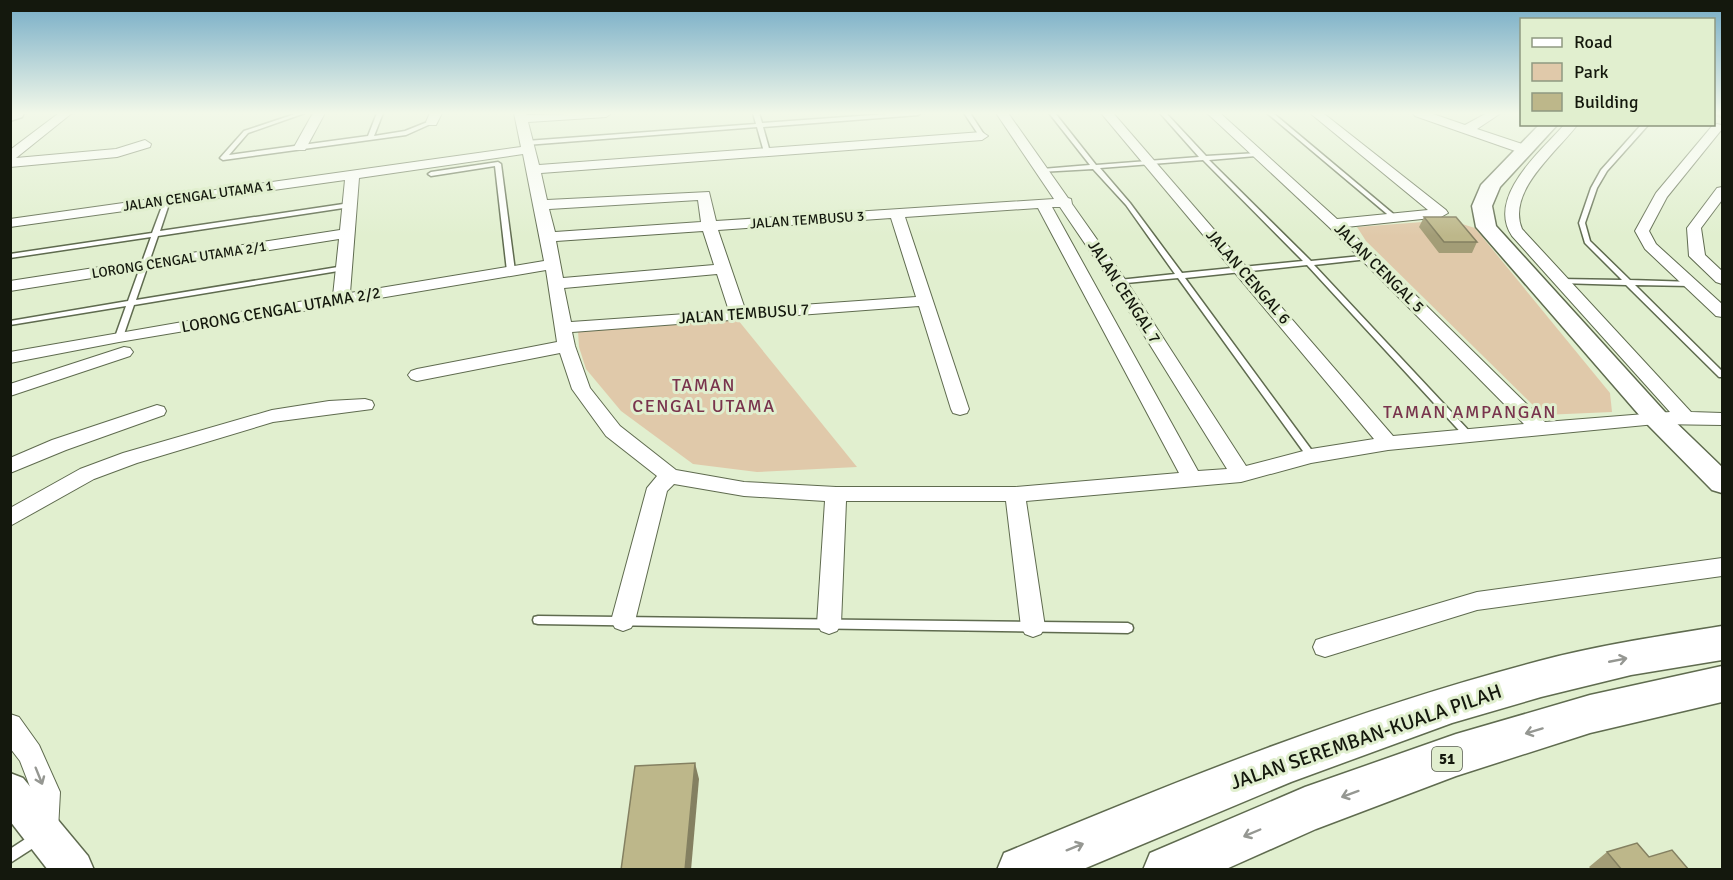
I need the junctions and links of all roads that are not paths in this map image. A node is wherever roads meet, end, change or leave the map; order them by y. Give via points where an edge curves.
1 (106, 154) edge
2 (226, 154) edge
3 (251, 154) edge
4 (482, 154) edge
5 (528, 154) edge
6 (740, 154) edge
7 (1030, 154) edge
8 (1085, 154) edge
9 (1142, 154) edge
10 (1200, 154) edge
11 (1256, 154) joint
12 (1319, 154) edge
13 (1367, 154) edge
14 (1522, 154) edge
15 (1547, 154) edge
16 (1619, 154) edge
17 (1695, 154) edge
18 (1204, 158) junction
19 (1148, 161) junction
20 (10, 163) edge
21 (1095, 167) junction
22 (532, 170) junction
23 (1042, 171) junction
24 (431, 174) dead end
25 (352, 175) junction
26 (1722, 191) edge
27 (167, 201) junction
28 (1066, 202) junction
29 (1043, 204) junction
30 (350, 205) junction
31 (540, 205) junction
32 (897, 214) junction
33 (1395, 218) junction
34 (10, 223) edge
35 (1334, 224) junction
36 (709, 226) junction
37 (347, 233) junction
38 (156, 234) junction
39 (548, 237) junction
40 (10, 256) edge
41 (1368, 257) junction
42 (1309, 263) junction
43 (552, 264) junction
44 (144, 265) junction
45 (344, 268) junction
46 (723, 268) junction
47 (1242, 270) junction
48 (511, 271) junction
49 (1181, 275) junction
50 (1722, 279) edge
51 (1559, 281) junction
52 (1119, 282) junction
53 (1631, 283) junction
54 (555, 284) junction
55 (1691, 284) junction
56 (10, 286) edge
57 (341, 300) junction
58 (925, 301) junction
59 (131, 303) junction
60 (1722, 312) edge
61 (739, 315) junction
62 (10, 323) edge
63 (564, 337) junction
64 (121, 345) junction
65 (10, 358) edge
66 (417, 375) dead end
67 (1722, 375) edge
68 (10, 390) edge
69 (365, 405) dead end
70 (960, 409) dead end
71 (157, 411) dead end
72 (1685, 417) junction
73 (1656, 418) junction
74 (1722, 419) edge
75 (1541, 429) junction
76 (1469, 436) junction
77 (1388, 443) junction
78 (1311, 456) junction
79 (10, 466) edge
80 (1240, 475) junction
81 (670, 476) junction
82 (1193, 480) junction
83 (1722, 483) edge
84 (836, 494) junction
85 (1015, 494) junction
86 (10, 518) edge
87 (1722, 567) edge
88 (538, 620) dead end
89 (623, 621) junction
90 (829, 624) junction
91 (1033, 627) junction
92 (1128, 628) dead end
93 (1722, 643) edge
94 (1325, 646) dead end
95 (1722, 684) edge
96 (10, 725) edge
97 (10, 791) edge
98 (43, 833) junction
99 (10, 856) edge
100 (74, 870) edge
101 (1021, 870) edge
102 (1167, 870) edge

1 - 20 street
2 - 3 lane via 223,158
4 - 25 street, JALAN CENGAL UTAMA 1
5 - 22 street
6 - 22 street
7 - 23 street, JALAN CENGAL 7
8 - 21 lane
9 - 19 street, JALAN CENGAL 6
10 - 18 lane
11 - 18 lane
11 - 35 street, JALAN CENGAL 5
12 - 33 lane
13 - 33 street via 1441,213
14 - 73 street via 1491,185 1482,206 1486,227
15 - 51 street via 1519,187 1510,217 1516,233
16 - 53 lane via 1594,188 1582,223 1587,242
17 - 55 street via 1661,196 1642,231 1650,246
18 - 19 lane
18 - 42 lane
19 - 21 lane
19 - 47 street, JALAN CENGAL 6
21 - 23 lane
21 - 49 lane
22 - 31 street
23 - 28 street, JALAN CENGAL 7
24 - 48 lane via 498,164
25 - 27 street, JALAN CENGAL UTAMA 1
25 - 30 street
26 - 50 street via 1694,228 1697,256
27 - 34 street, JALAN CENGAL UTAMA 1
27 - 38 lane
28 - 29 street, JALAN TEMBUSU 3
28 - 52 street, JALAN CENGAL 7
29 - 32 street, JALAN TEMBUSU 3
29 - 82 street
30 - 37 street
30 - 38 lane
31 - 36 street via 700,193 706,199
31 - 39 street
32 - 36 street, JALAN TEMBUSU 3
32 - 58 street
33 - 35 street
35 - 41 street, JALAN CENGAL 5
36 - 39 street, JALAN TEMBUSU 3
36 - 46 street
37 - 44 street, LORONG CENGAL UTAMA 2/1
37 - 45 street
38 - 40 lane
38 - 44 lane
39 - 43 street
41 - 42 lane
41 - 75 street, JALAN CENGAL 5
42 - 47 lane
42 - 76 lane
43 - 48 street, LORONG CENGAL UTAMA 2/2
43 - 54 street
44 - 56 street, LORONG CENGAL UTAMA 2/1
44 - 59 lane
45 - 57 street
45 - 59 lane
46 - 54 street
46 - 61 street
47 - 49 lane
47 - 77 street, JALAN CENGAL 6
48 - 57 street, LORONG CENGAL UTAMA 2/2
49 - 52 lane
49 - 78 lane
51 - 53 lane
51 - 72 street
52 - 80 street, JALAN CENGAL 7
53 - 55 lane
53 - 67 lane
54 - 63 street
55 - 60 street
57 - 64 street, LORONG CENGAL UTAMA 2/2
58 - 61 street, JALAN TEMBUSU 7
58 - 70 street
59 - 62 lane
59 - 64 lane
61 - 63 street, JALAN TEMBUSU 7
63 - 66 street, JALAN TEMBUSU 7
63 - 81 street via 581,389 613,431
64 - 65 street, LORONG CENGAL UTAMA 2/2
64 - 68 street
69 - 86 street via 272,416 130,458 87,474
71 - 79 street
72 - 73 street
72 - 74 street
73 - 75 street
73 - 83 street
75 - 76 street
76 - 77 street
77 - 78 street
78 - 80 street
80 - 82 street
81 - 84 street via 744,489
81 - 89 street via 657,488
82 - 85 street
84 - 85 street
84 - 90 street
85 - 91 street
87 - 94 street via 1477,601
88 - 89 lane
89 - 90 lane
90 - 91 lane
91 - 92 lane
101 -> 93 highway, JALAN SEREMBAN-KUALA PILAH via 1278,765 1426,713 1560,672
95 -> 102 highway, 51 via 1590,714 1456,755 1305,810
96 -> 98 street via 30,754 46,792
97 - 98 street
98 - 99 lane
98 - 100 street

